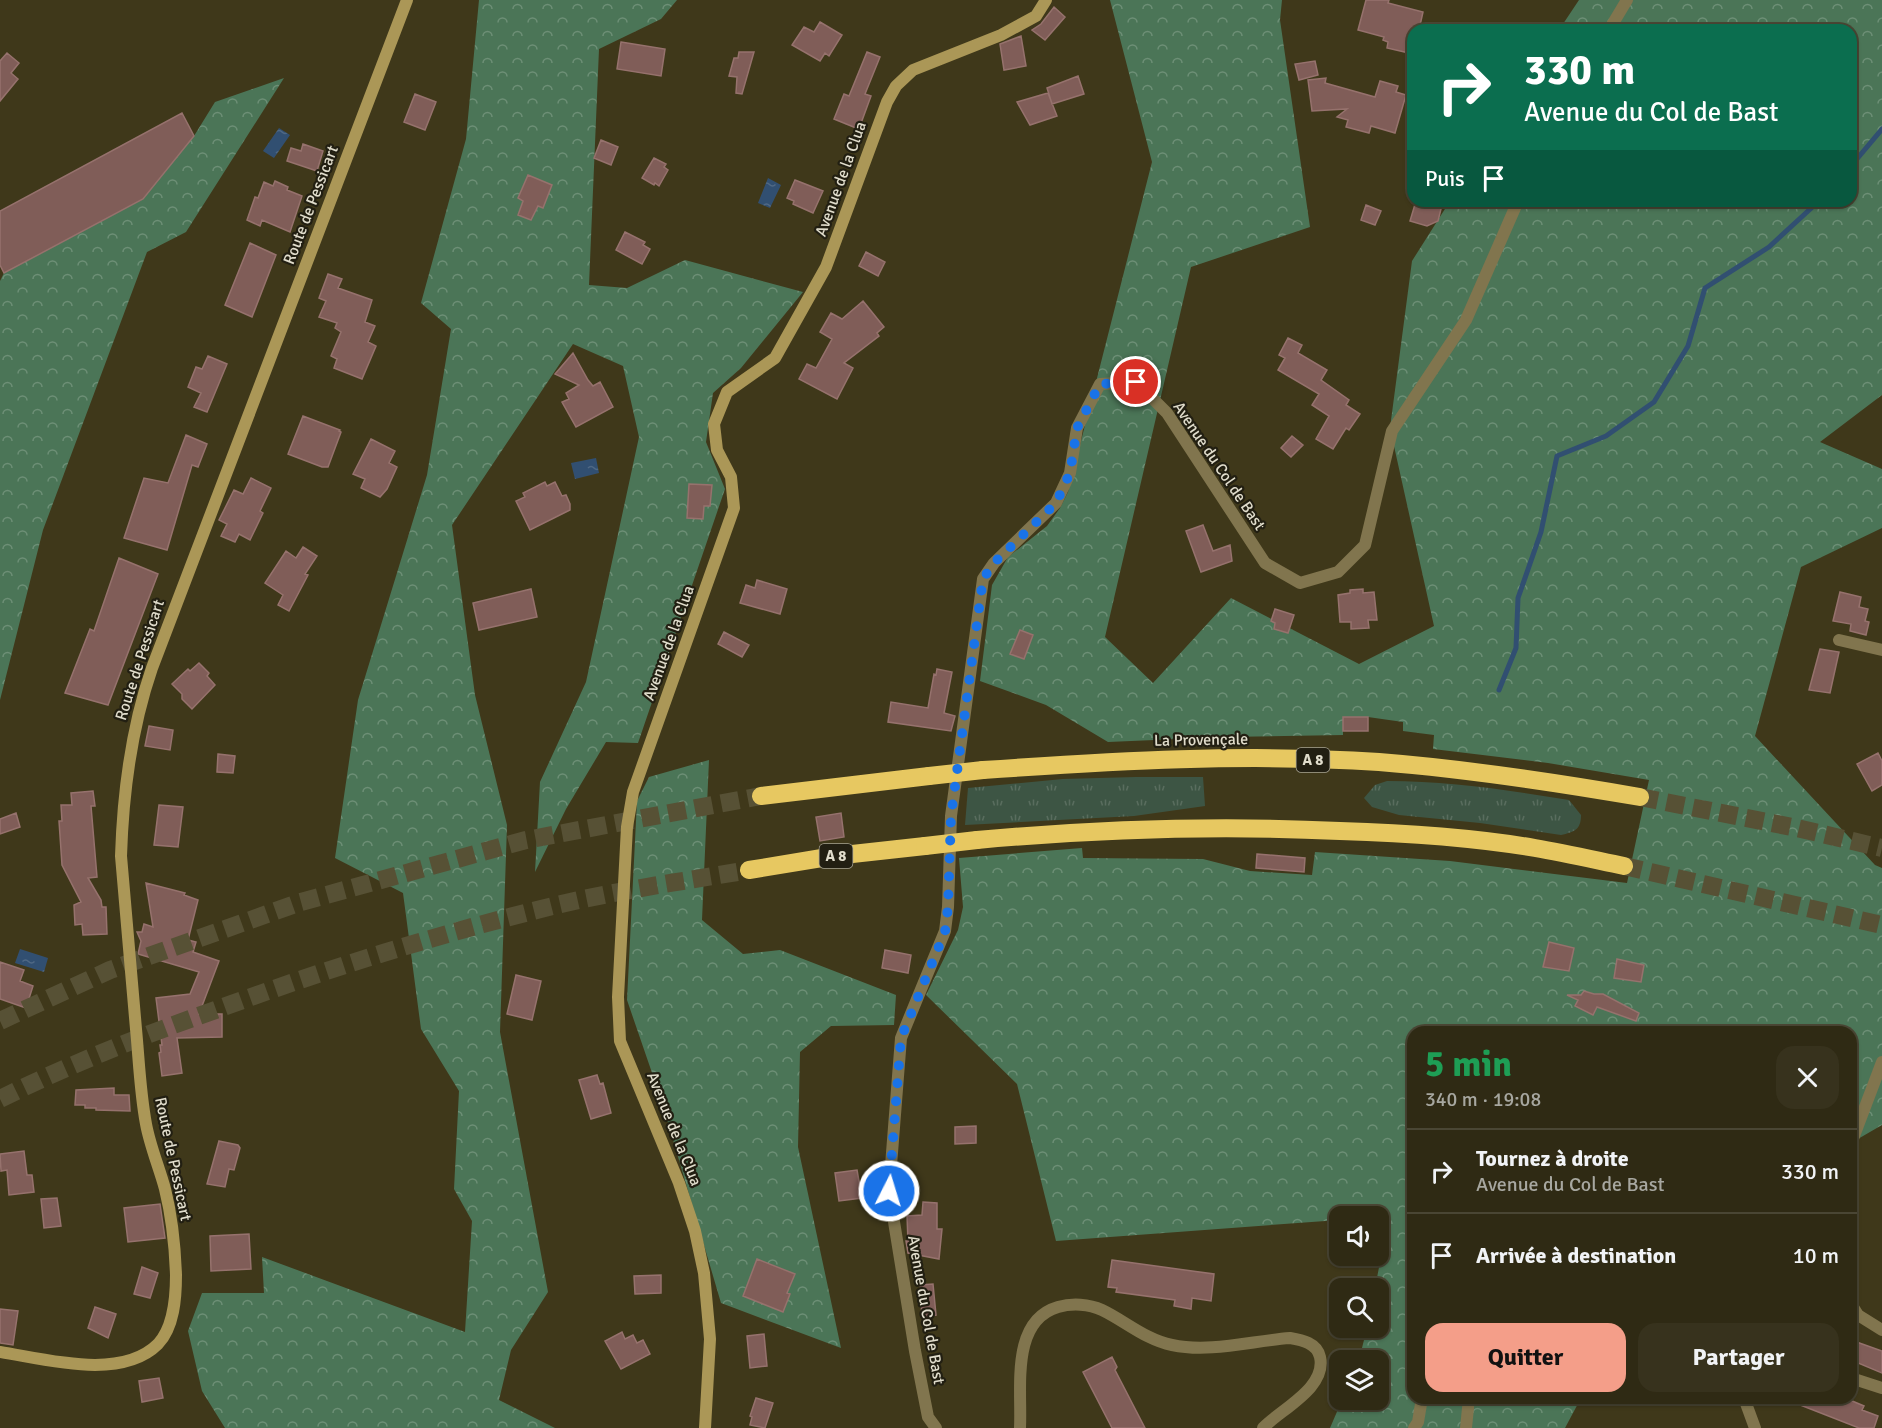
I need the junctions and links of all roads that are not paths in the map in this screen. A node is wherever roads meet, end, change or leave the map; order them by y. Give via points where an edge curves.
1 (407, 0) edge
2 (1046, 0) edge
3 (1627, 0) edge
4 (1613, 24) edge
5 (1515, 207) edge
6 (1839, 640) dead end
7 (1882, 650) edge
8 (761, 796) tunnel mouth
9 (1640, 797) tunnel mouth
10 (1624, 866) tunnel mouth
11 (748, 870) tunnel mouth
12 (1882, 1062) edge
13 (1857, 1128) edge
14 (1857, 1313) edge
15 (1882, 1330) edge
16 (0, 1352) edge
17 (1857, 1380) edge
18 (1882, 1388) edge
19 (1421, 1404) edge
20 (1468, 1404) edge
21 (1746, 1404) edge
22 (705, 1428) edge
23 (936, 1428) edge
24 (1020, 1428) edge
25 (1263, 1428) edge
26 (1414, 1428) edge
27 (1466, 1428) edge
28 (1755, 1428) edge

1 - 16 street, Route de Pessicart via 160,647 131,742 121,856 146,1124 165,1190 172,1232 176,1292 170,1323 162,1339 150,1350 116,1364 89,1365
2 - 22 street, Avenue de la Clua via 1036,16 1001,35 913,70 896,86 826,267 775,358 727,392 714,424 717,450 731,477 734,508 633,792 627,827 618,997 620,1041 679,1183 704,1273 711,1339
3 - 4 street
5 - 23 street, Avenue du Col de Bast via 1466,320 1392,431 1365,545 1338,572 1300,583 1265,563 1167,413 1136,382 1100,384 1077,428 1070,473 1056,503 994,563 983,579 951,816 945,932 901,1038 889,1191 928,1417
6 - 7 street
8 - 9 highway, La Provençale / A 8, bridge via 983,770 1105,762 1295,759 1474,771
10 - 11 highway, A 8, bridge via 1534,848 1399,833 1156,828 977,840
12 - 13 street
14 - 15 street
17 - 18 street
19 - 26 street
20 - 27 street
21 - 28 street
24 - 25 street via 1021,1359 1031,1325 1051,1309 1068,1304 1096,1308 1154,1339 1187,1348 1300,1339 1313,1346 1321,1359 1320,1372 1309,1389

